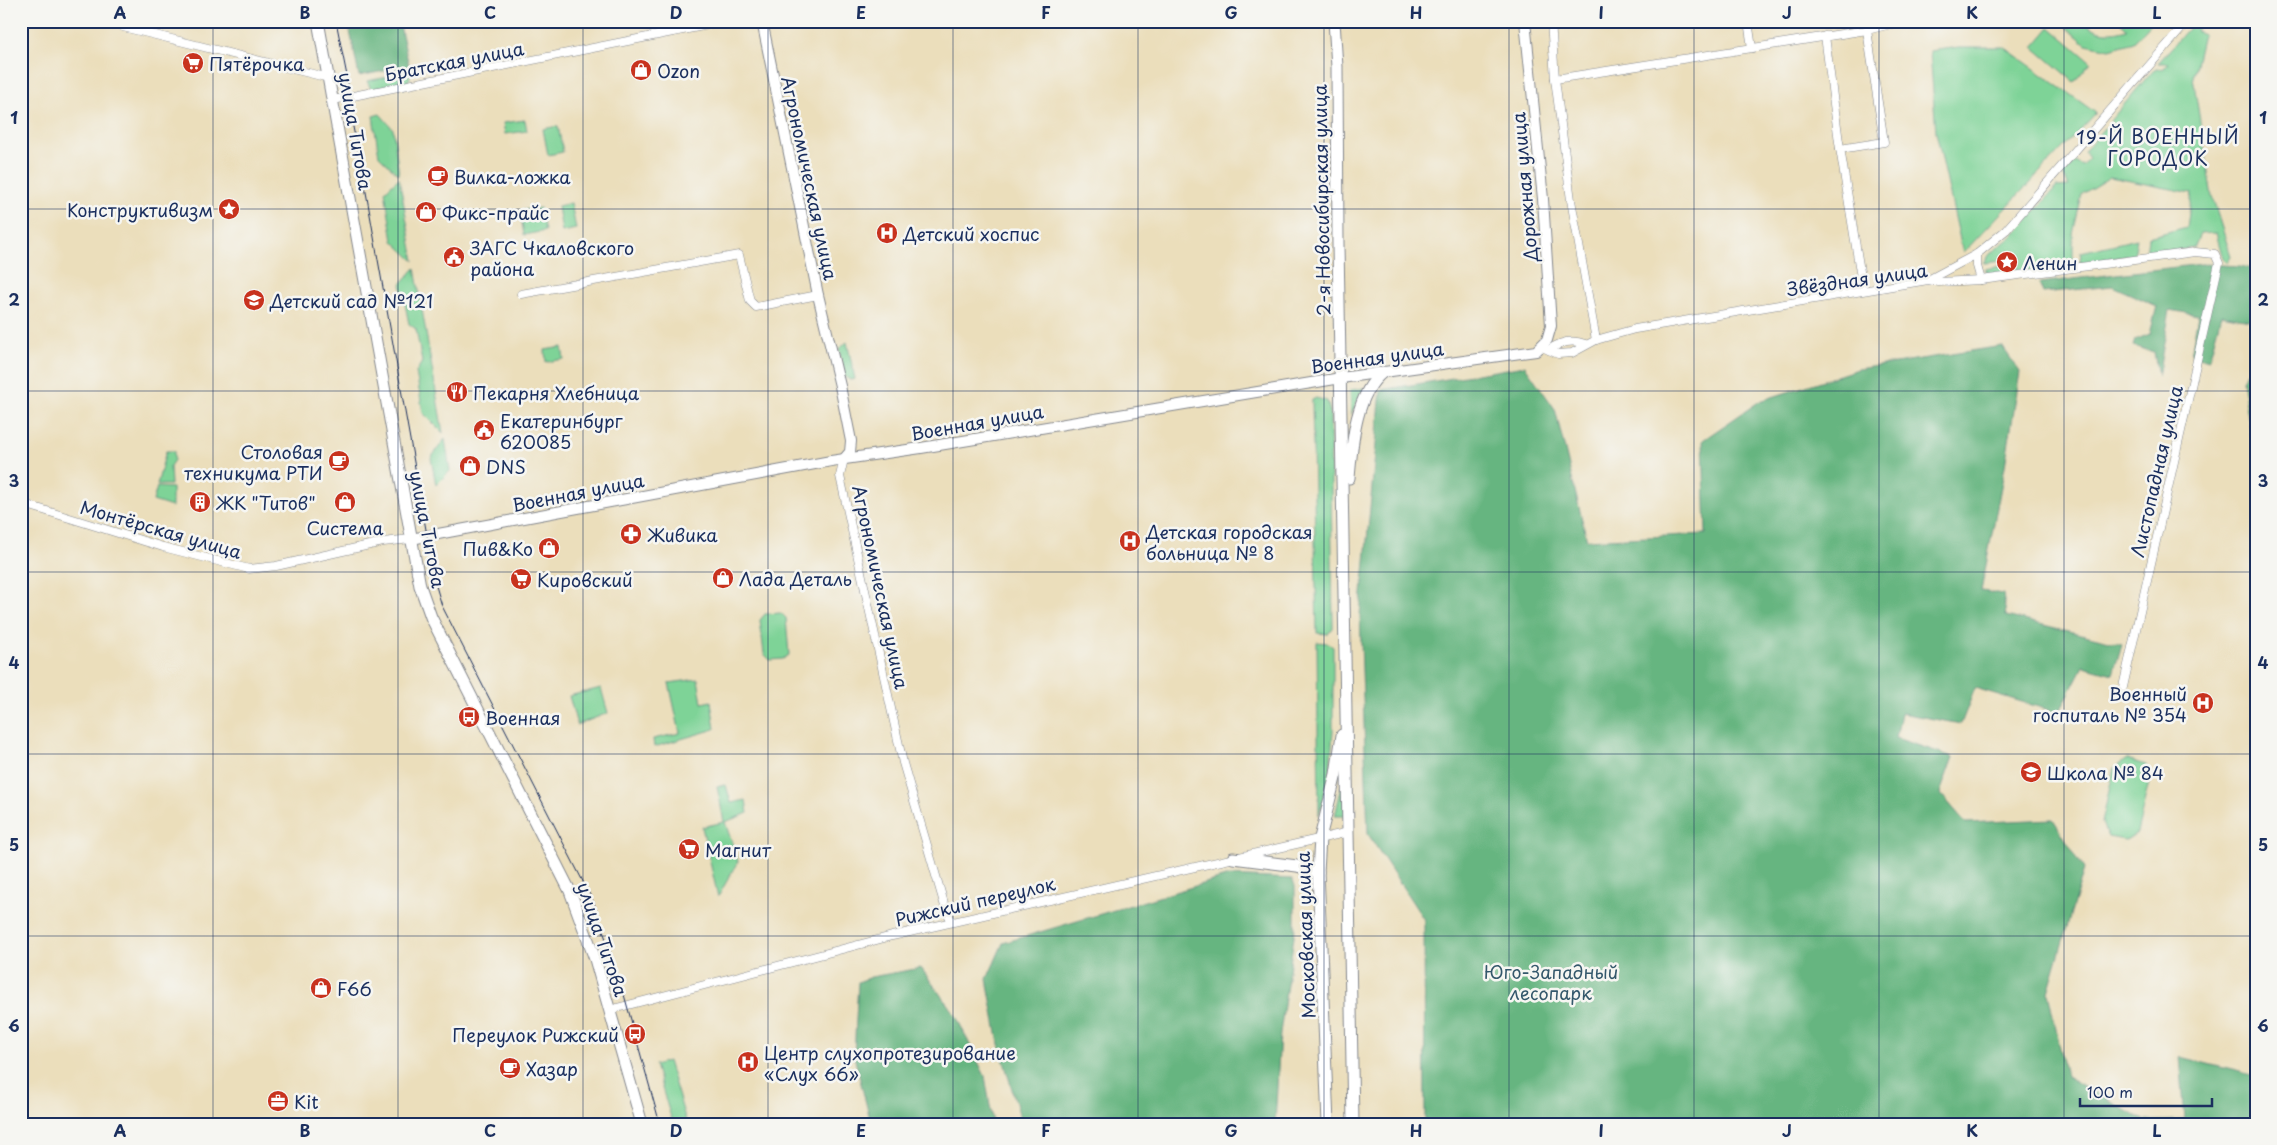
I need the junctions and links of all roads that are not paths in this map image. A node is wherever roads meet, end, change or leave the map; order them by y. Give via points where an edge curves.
1 (318, 21) edge
2 (728, 21) edge
3 (762, 21) edge
4 (1334, 21) edge
5 (1525, 21) edge
6 (1552, 21) edge
7 (1748, 21) edge
8 (1904, 21) edge
9 (2188, 21) edge
10 (123, 27) dead end
11 (1867, 30) junction
12 (1825, 36) junction
13 (1752, 48) junction
14 (329, 78) junction
15 (1555, 79) junction
16 (333, 100) junction
17 (1840, 149) junction
18 (1977, 254) junction
19 (2219, 263) joint
20 (1928, 280) junction
21 (1981, 280) junction
22 (1863, 290) junction
23 (522, 294) dead end
24 (818, 296) junction
25 (1596, 340) junction
26 (1569, 342) joint
27 (1585, 344) junction
28 (1546, 349) junction
29 (1572, 353) joint
30 (1383, 372) junction
31 (1341, 378) junction
32 (844, 459) junction
33 (1343, 494) junction
34 (21, 504) edge
35 (411, 539) junction
36 (2123, 687) dead end
37 (1346, 688) junction
38 (1349, 832) junction
39 (1320, 838) junction
40 (1233, 858) junction
41 (1318, 872) junction
42 (952, 922) junction
43 (609, 1010) junction
44 (642, 1124) edge
45 (1328, 1124) edge
46 (1353, 1124) edge

1 - 14 main road, улица Титова
2 - 16 street, Братская улица
3 - 24 street, Агрономическая улица
4 - 31 main road, 2-я Новосибирская улица
5 - 28 street, Дорожная улица via 1543,199 1551,326
6 - 15 street
7 - 13 street
8 - 11 street
9 - 18 street via 2006,230
10 - 14 street
11 - 12 street
11 - 17 street via 1884,142
12 - 13 street
12 - 17 street
13 - 15 street
14 - 16 main road, улица Титова
15 - 25 street via 1571,200
16 - 35 main road, улица Титова
17 - 22 street
18 - 20 street
18 - 21 street
19 - 21 street, Звёздная улица via 2215,254 2195,252
19 - 36 street, Листопадная улица
20 - 21 street, Звёздная улица
20 - 22 street, Звёздная улица
22 - 25 street, Звёздная улица via 1635,329
23 - 24 street via 739,255 750,301 756,307
24 - 32 street, Агрономическая улица via 851,441 850,452
25 - 27 street, Звёздная улица
26 - 27 street, Звёздная улица
26 - 28 street, Военная улица
27 - 29 street, Звёздная улица
28 - 29 street, Военная улица via 1558,354
28 - 30 street, Военная улица
30 - 31 street, Военная улица
30 - 33 main road via 1370,385 1354,430 1348,482
31 - 32 street, Военная улица
31 - 33 main road, Московская улица
32 - 35 street, Военная улица
32 - 42 street, Агрономическая улица via 840,476 893,720
33 - 37 main road, Московская улица
34 - 35 street, Монтёрская улица via 249,569
35 - 43 main road, улица Титова via 426,605 570,891
37 - 38 main road, Московская улица
37 - 39 main road, Московская улица via 1336,774
38 - 39 street, Рижский переулок
38 - 46 main road, Московская улица
39 - 40 street, Рижский переулок
39 - 41 main road, Московская улица
40 - 41 main road via 1297,866
40 - 42 street, Рижский переулок
41 - 45 main road, Московская улица
42 - 43 street, Рижский переулок
43 - 44 main road, улица Титова

